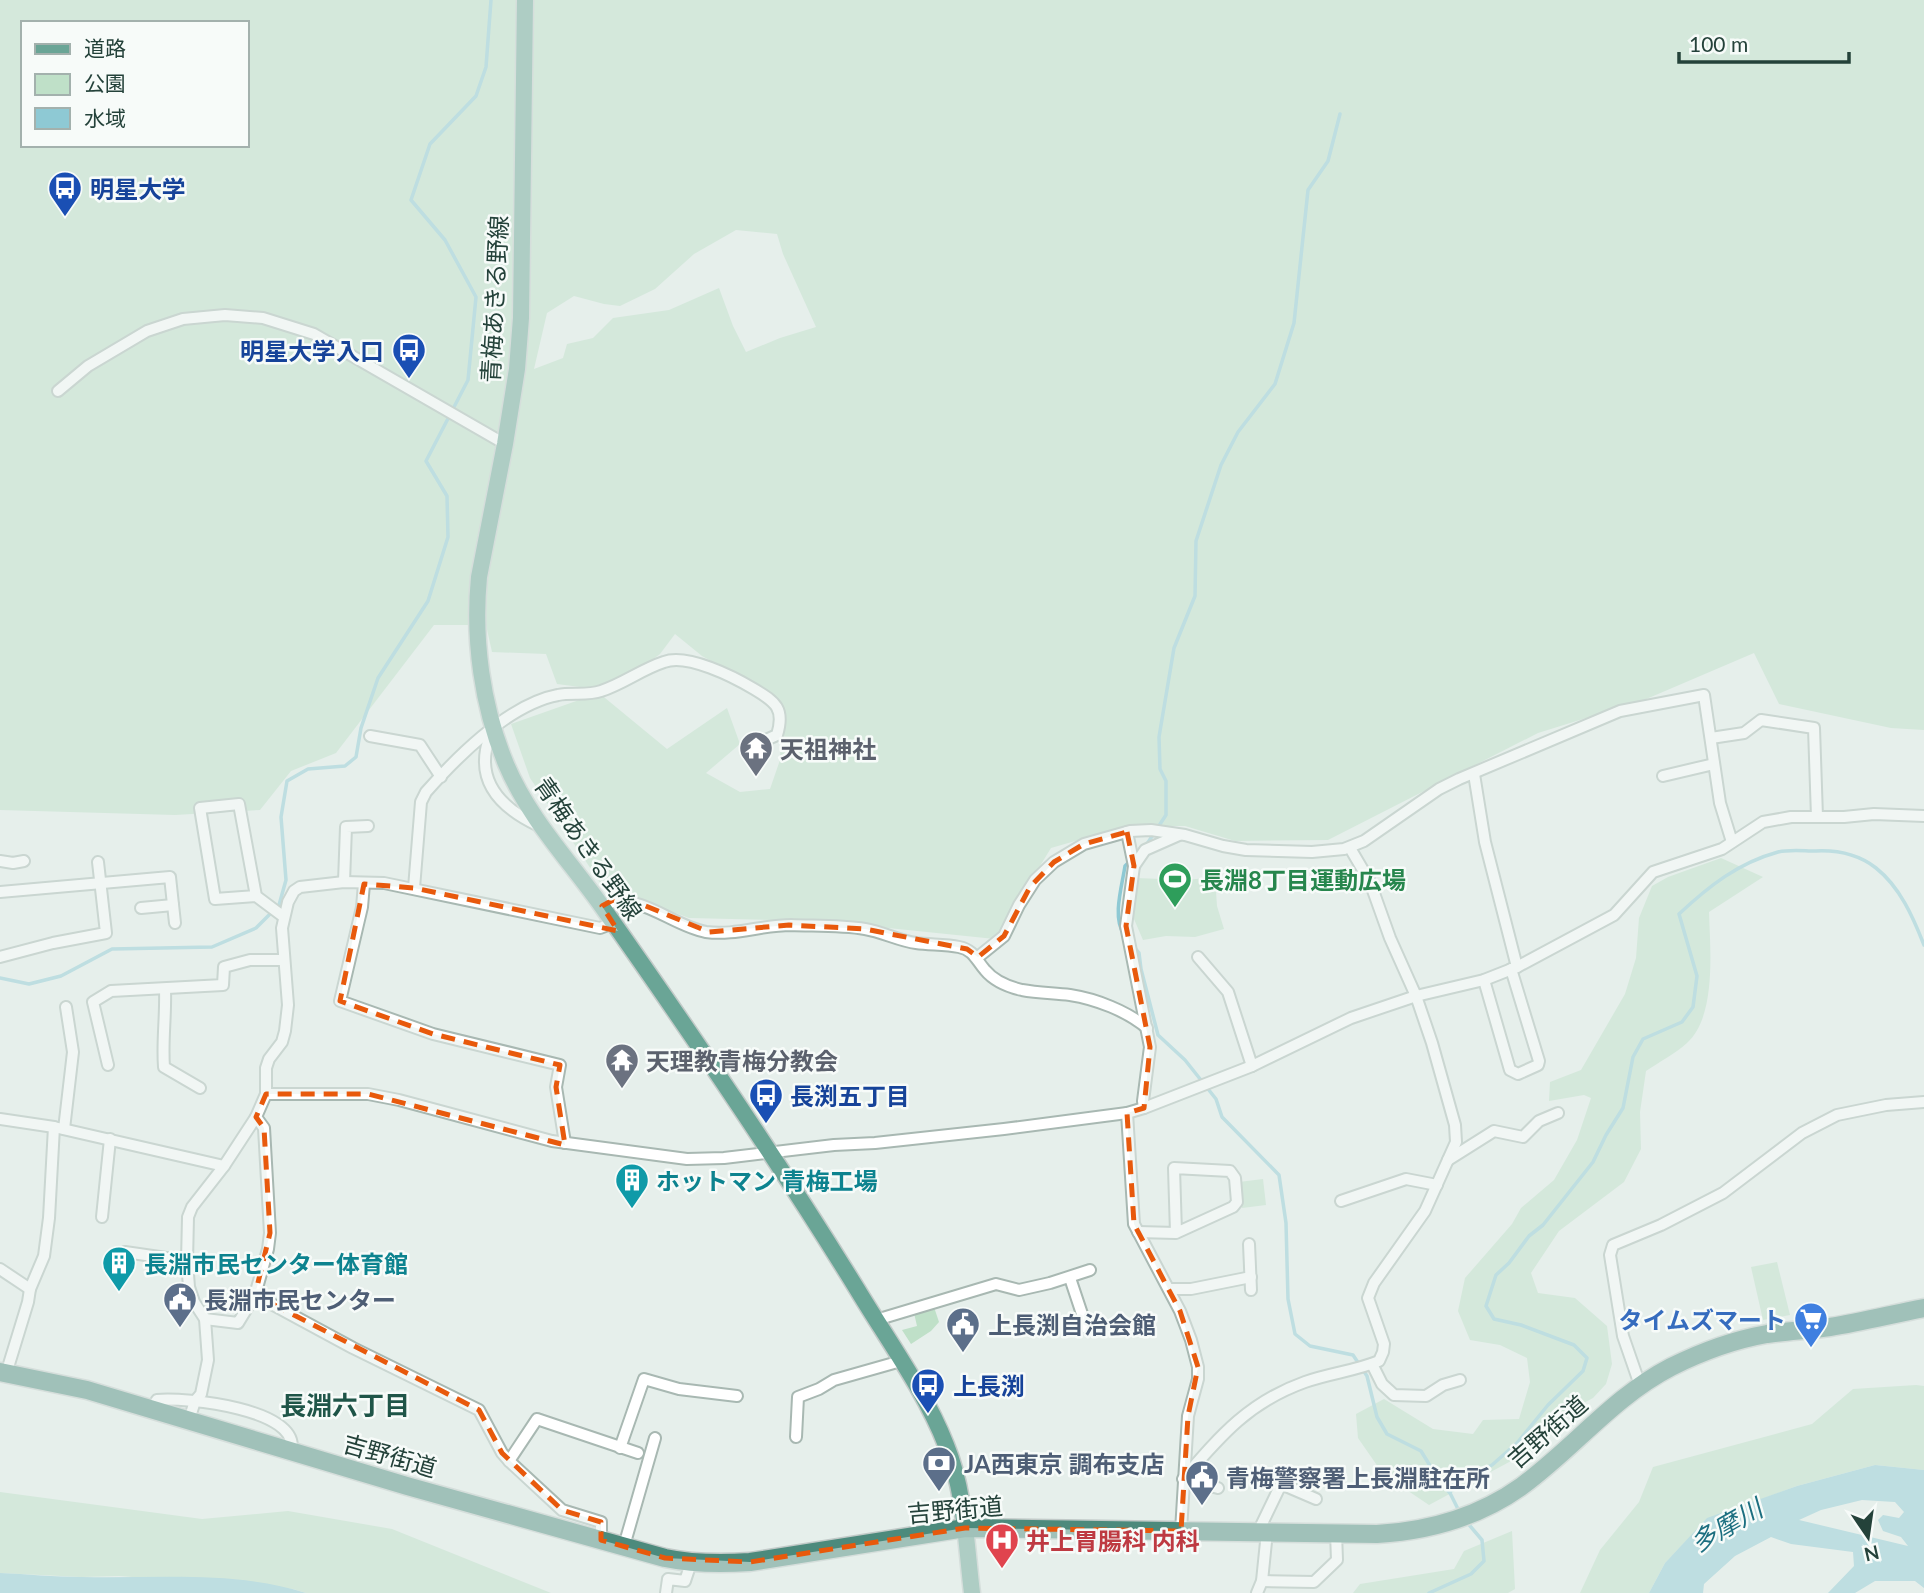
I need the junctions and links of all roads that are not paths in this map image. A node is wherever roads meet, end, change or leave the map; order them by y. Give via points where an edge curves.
1 (526, 0) edge
2 (58, 391) dead end
3 (505, 444) junction
4 (494, 726) junction
5 (370, 736) dead end
6 (1711, 738) junction
7 (759, 743) dead end
8 (1714, 764) junction
9 (1474, 774) junction
10 (1663, 776) dead end
11 (441, 777) junction
12 (1817, 817) junction
13 (1922, 817) edge
14 (368, 826) dead end
15 (540, 826) junction
16 (1127, 832) junction
17 (1180, 834) junction
18 (1732, 842) junction
19 (1350, 848) junction
20 (0, 861) edge
21 (24, 861) dead end
22 (99, 862) dead end
23 (1133, 866) junction
24 (344, 882) junction
25 (101, 883) junction
26 (364, 884) junction
27 (414, 888) junction
28 (0, 892) edge
29 (256, 896) junction
30 (173, 905) junction
31 (602, 906) junction
32 (141, 908) dead end
33 (282, 916) junction
34 (175, 923) dead end
35 (613, 923) junction
36 (0, 957) edge
37 (978, 957) junction
38 (1198, 957) dead end
39 (284, 960) junction
40 (1514, 968) junction
41 (1485, 980) junction
42 (223, 985) junction
43 (165, 989) junction
44 (1416, 996) junction
45 (224, 998) dead end
46 (93, 1002) junction
47 (82, 1005) dead end
48 (65, 1007) dead end
49 (1147, 1028) junction
50 (108, 1065) dead end
51 (1252, 1066) junction
52 (200, 1088) dead end
53 (266, 1094) junction
54 (1924, 1102) edge
55 (1144, 1108) junction
56 (1558, 1112) dead end
57 (1127, 1113) junction
58 (256, 1117) junction
59 (0, 1119) edge
60 (59, 1128) junction
61 (110, 1139) junction
62 (565, 1143) junction
63 (769, 1151) junction
64 (1448, 1160) junction
65 (224, 1166) junction
66 (1437, 1185) junction
67 (1341, 1201) dead end
68 (102, 1217) dead end
69 (1138, 1233) junction
70 (1176, 1233) junction
71 (1249, 1244) dead end
72 (125, 1252) dead end
73 (187, 1261) junction
74 (0, 1269) edge
75 (1090, 1270) dead end
76 (1251, 1277) junction
77 (1070, 1278) junction
78 (30, 1289) junction
79 (1169, 1289) junction
80 (1251, 1290) dead end
81 (255, 1295) junction
82 (1924, 1308) edge
83 (205, 1319) junction
84 (876, 1320) junction
85 (1087, 1329) dead end
86 (901, 1361) junction
87 (1368, 1366) junction
88 (3, 1373) edge
89 (1460, 1380) dead end
90 (1640, 1385) junction
91 (737, 1396) dead end
92 (195, 1401) junction
93 (152, 1409) junction
94 (189, 1420) junction
95 (796, 1437) dead end
96 (655, 1438) dead end
97 (620, 1448) junction
98 (291, 1451) junction
99 (638, 1454) dead end
100 (509, 1461) junction
101 (1184, 1479) junction
102 (1217, 1488) dead end
103 (1315, 1499) dead end
104 (965, 1528) junction
105 (1181, 1531) junction
106 (1262, 1532) junction
107 (1336, 1533) junction
108 (601, 1540) junction
109 (624, 1546) junction
110 (691, 1563) junction
111 (1262, 1580) junction
112 (666, 1593) edge
113 (972, 1593) edge
114 (1257, 1593) edge

1 - 3 main road, 青梅あきる野線 via 521,318
2 - 3 street via 88,366 147,331 183,319 263,318 314,334
3 - 4 main road, 青梅あきる野線 via 476,607 478,652
4 - 7 street via 557,695 599,692 667,660 684,660 735,678 778,705 777,735
4 - 11 street
4 - 15 main road, 青梅あきる野線 via 506,763
4 - 15 street via 486,750 491,785 500,802
5 - 11 street via 420,746
6 - 8 street
6 - 9 street via 1704,695 1620,711
6 - 12 street via 1744,733 1761,720 1814,728
8 - 10 street
8 - 18 street
9 - 19 street via 1439,789
9 - 40 street
11 - 27 street via 421,802
12 - 13 street
12 - 18 street via 1763,822
14 - 24 street via 346,827
15 - 31 main road, 青梅あきる野線
16 - 17 street
16 - 23 street
16 - 37 street via 1084,844 1054,862 1030,887 1004,936
17 - 19 street via 1247,850
17 - 23 street via 1145,850
18 - 40 street via 1695,860 1653,872 1614,915
19 - 44 street via 1370,882
20 - 21 street
22 - 25 street
23 - 49 street via 1126,927
24 - 26 street
24 - 33 street via 300,887
25 - 28 street
25 - 30 street via 170,877
25 - 36 street via 106,933
26 - 27 street
26 - 62 street via 340,1001 433,1034 560,1065 556,1087
27 - 35 street via 600,928
29 - 29 street via 239,804 200,808 215,899
29 - 33 street
30 - 32 street
30 - 34 street
31 - 35 main road, 青梅あきる野線
31 - 37 street via 613,900 641,904 693,929 722,933 789,925 865,929 903,941 967,949
33 - 39 street
35 - 63 main road, 青梅あきる野線
37 - 49 street via 984,969 1004,984 1092,1000
38 - 51 street via 1228,992
39 - 42 street via 250,960 224,967
39 - 53 street via 287,1021 282,1042 266,1068
40 - 41 street
40 - 41 street via 1539,1061 1518,1074 1510,1070
41 - 44 street
42 - 43 street
42 - 45 street
43 - 46 street via 111,991
43 - 52 street via 164,1067
44 - 51 street via 1351,1018
44 - 64 street via 1455,1125
46 - 47 street
46 - 50 street via 111,1052
48 - 60 street via 73,1052
49 - 55 street via 1150,1047
51 - 55 street
53 - 58 street
53 - 62 street via 368,1094
54 - 90 street via 1837,1115 1802,1133 1713,1199 1613,1245 1610,1255 1623,1336
55 - 57 street
56 - 64 street via 1523,1136 1494,1131
57 - 63 street via 887,1142
57 - 69 street
58 - 65 street
58 - 81 street via 264,1128 270,1218 268,1249
59 - 60 street
60 - 61 street
60 - 78 street via 44,1256
61 - 65 street
61 - 68 street
62 - 63 street via 687,1159
63 - 84 main road, 青梅あきる野線
64 - 66 street
65 - 73 street via 188,1217
66 - 67 street via 1406,1179
66 - 87 street via 1368,1298 1384,1344 1379,1361
69 - 70 street
69 - 79 street
70 - 70 street via 1233,1208 1237,1202 1230,1171 1174,1168
71 - 76 street
72 - 73 street
73 - 83 street via 191,1294
74 - 78 street
75 - 77 street
76 - 79 street
76 - 80 street
77 - 84 street via 1019,1290 996,1284
77 - 85 street
78 - 88 street
79 - 101 street via 1190,1335 1198,1367 1188,1416
81 - 83 street via 238,1323
81 - 100 street via 479,1410
82 - 90 highway, 吉野街道 via 1745,1339 1688,1359
83 - 92 street via 208,1360 201,1394
84 - 86 main road, 青梅あきる野線
86 - 95 street via 834,1380 797,1397
86 - 104 main road, 青梅あきる野線 via 947,1446
87 - 89 street via 1394,1395 1426,1395
87 - 101 street via 1305,1382 1268,1400 1233,1423
88 - 93 highway, 吉野街道
90 - 107 highway, 吉野街道 via 1535,1476 1487,1507 1447,1522 1395,1533
91 - 97 street via 679,1389 644,1379
92 - 93 street via 157,1400
92 - 94 street
92 - 98 street via 264,1417 291,1436
93 - 94 highway, 吉野街道
94 - 98 highway, 吉野街道
96 - 109 street
97 - 99 street
97 - 100 street via 537,1419
98 - 108 highway, 吉野街道
100 - 108 street via 562,1510 601,1522
101 - 102 street
101 - 105 street
103 - 106 street via 1283,1480
104 - 105 highway, 吉野街道
104 - 110 highway, 吉野街道 via 750,1562
104 - 113 main road, 青梅あきる野線
105 - 106 highway, 吉野街道
106 - 107 highway, 吉野街道
106 - 111 street
107 - 111 street via 1337,1560 1314,1582
108 - 109 highway, 吉野街道
109 - 110 highway, 吉野街道
110 - 112 street via 685,1581 668,1579
111 - 114 street

